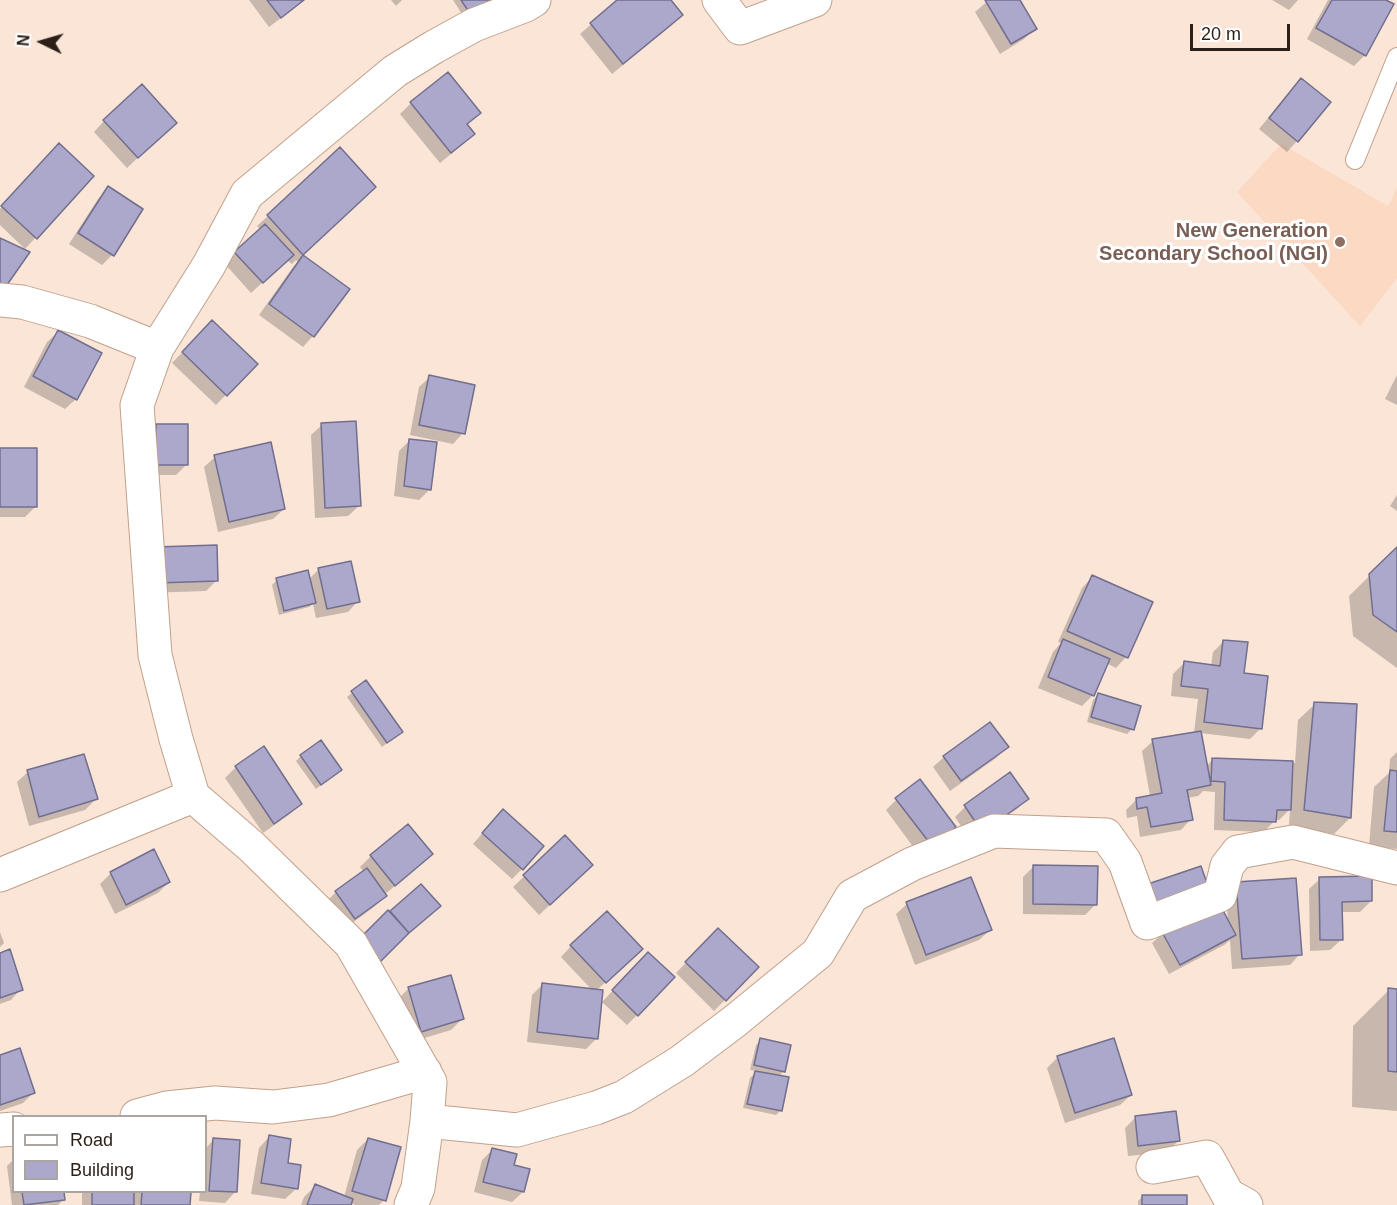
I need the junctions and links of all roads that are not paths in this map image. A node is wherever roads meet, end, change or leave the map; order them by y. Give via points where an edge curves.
1 (534, 0) edge
2 (718, 0) edge
3 (814, 0) edge
4 (1397, 57) edge
5 (1355, 160) dead end
6 (0, 300) edge
7 (157, 348) junction
8 (193, 796) junction
9 (1397, 868) edge
10 (0, 875) edge
11 (425, 1072) junction
12 (141, 1115) edge
13 (428, 1121) junction
14 (1153, 1167) dead end
15 (411, 1205) edge
16 (1246, 1205) edge

1 - 7 street via 474,25 395,71 247,194 209,265
2 - 3 street via 740,28
4 - 5 lane
6 - 7 street via 22,302 90,321
7 - 8 street via 137,405 147,561 155,656
8 - 10 street
8 - 11 street via 252,847 351,944
9 - 13 street via 1293,842 1238,852 1227,867 1220,895 1147,923 1125,862 1106,835 994,831 912,864 852,896 818,953 682,1061 624,1097 517,1130
11 - 12 street via 329,1100 273,1107 214,1103
11 - 13 street via 430,1082
13 - 15 street via 418,1188
14 - 16 street via 1207,1157 1228,1195

